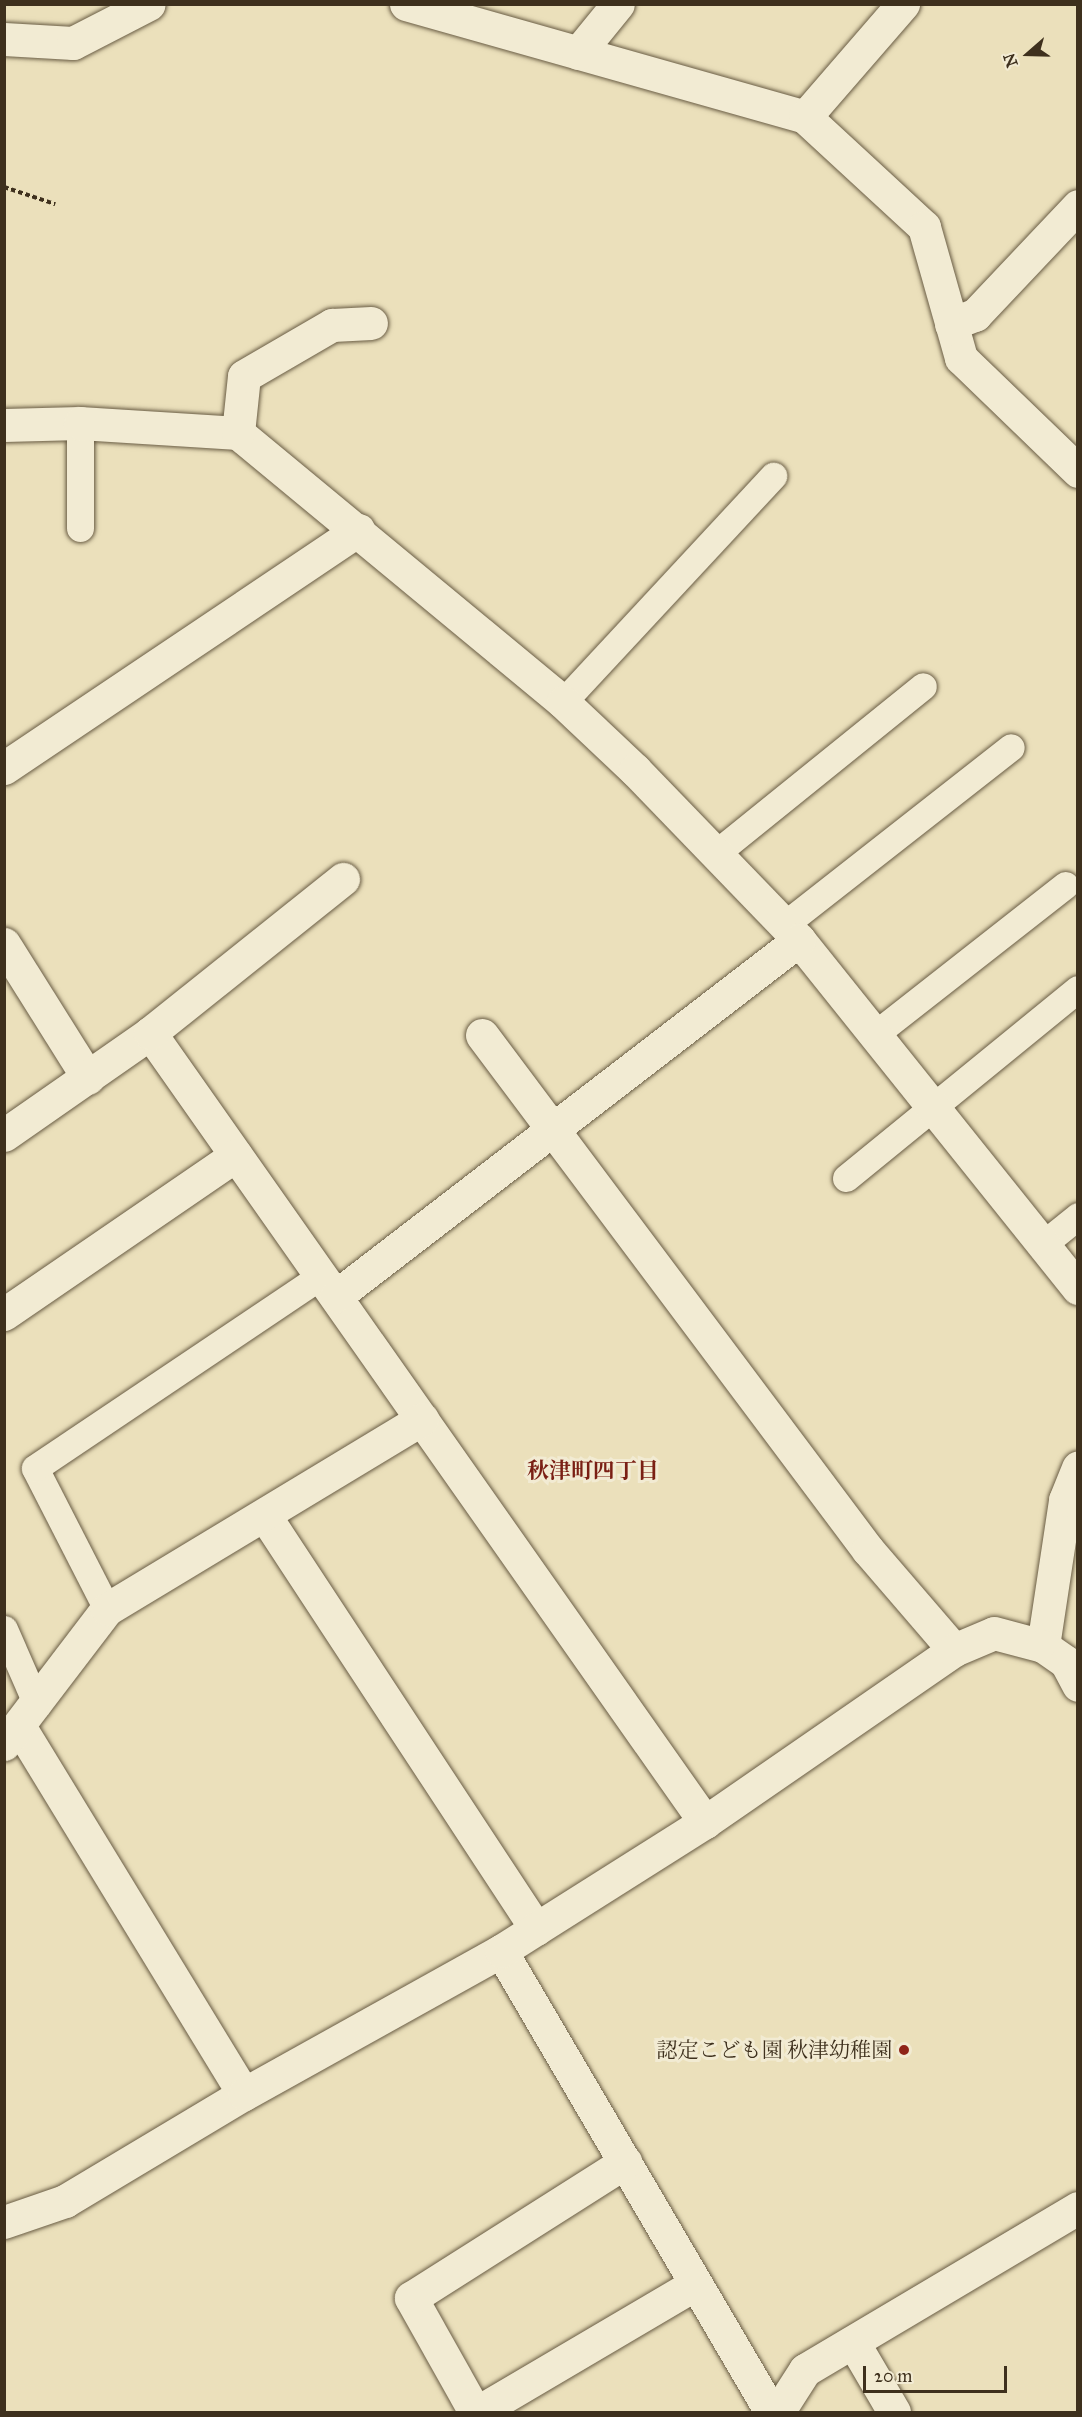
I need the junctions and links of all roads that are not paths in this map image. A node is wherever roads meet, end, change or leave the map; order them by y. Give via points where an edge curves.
1 (149, 4) edge
2 (406, 4) edge
3 (618, 4) edge
4 (903, 4) edge
5 (4, 39) edge
6 (578, 53) junction
7 (805, 117) junction
8 (1077, 206) edge
9 (371, 323) dead end
10 (951, 324) junction
11 (80, 423) junction
12 (4, 425) edge
13 (238, 433) junction
14 (1076, 466) edge
15 (773, 476) dead end
16 (80, 528) dead end
17 (358, 530) junction
18 (923, 686) dead end
19 (563, 702) junction
20 (1011, 747) dead end
21 (4, 768) edge
22 (715, 854) junction
23 (343, 879) dead end
24 (1065, 885) dead end
25 (792, 933) junction
26 (4, 944) edge
27 (1077, 989) edge
28 (150, 1033) junction
29 (482, 1035) dead end
30 (874, 1035) junction
31 (88, 1077) junction
32 (931, 1106) junction
33 (554, 1129) junction
34 (4, 1135) edge
35 (236, 1155) junction
36 (846, 1178) dead end
37 (1077, 1216) edge
38 (1042, 1245) junction
39 (328, 1286) junction
40 (1077, 1288) edge
41 (4, 1314) edge
42 (422, 1419) junction
43 (1077, 1468) edge
44 (265, 1516) junction
45 (107, 1610) junction
46 (4, 1629) edge
47 (1043, 1646) junction
48 (954, 1650) junction
49 (1077, 1685) edge
50 (20, 1725) edge
51 (705, 1822) junction
52 (536, 1929) junction
53 (501, 1951) junction
54 (244, 2094) junction
55 (625, 2162) junction
56 (1077, 2208) edge
57 (4, 2222) edge
58 (695, 2284) junction
59 (853, 2342) junction
60 (477, 2412) edge
61 (771, 2412) edge
62 (778, 2412) edge
63 (894, 2412) edge

1 - 5 street via 73,43
2 - 6 street
3 - 6 street
4 - 7 street
6 - 7 street
7 - 10 street via 924,227
8 - 10 street via 975,315
9 - 13 street via 332,325 244,376
10 - 14 street via 961,358
11 - 12 street
11 - 13 street
11 - 16 lane
13 - 17 street
15 - 19 lane
17 - 19 street
17 - 21 street
18 - 22 lane
19 - 22 street
20 - 25 lane
22 - 25 street
23 - 28 street
24 - 30 lane
25 - 30 street
25 - 33 street
26 - 31 street
27 - 32 lane
28 - 31 street
28 - 35 street
29 - 33 street
30 - 32 street
31 - 34 street
32 - 36 lane
32 - 38 street
33 - 39 street
33 - 48 street via 867,1550
35 - 39 street
35 - 41 street
37 - 38 lane
38 - 40 street
39 - 42 street
39 - 45 lane via 36,1468
42 - 44 street
42 - 51 street
43 - 47 street via 1065,1500
44 - 45 street
44 - 52 street
45 - 50 street
46 - 50 lane
47 - 48 street via 994,1633
47 - 49 street via 1066,1662
48 - 51 street
50 - 54 street
51 - 52 street
52 - 53 street
53 - 54 street
53 - 55 street
54 - 57 street via 65,2201
55 - 58 street
55 - 60 street via 411,2298
56 - 59 street
58 - 60 street
58 - 61 street
59 - 62 street via 805,2370
59 - 63 street

